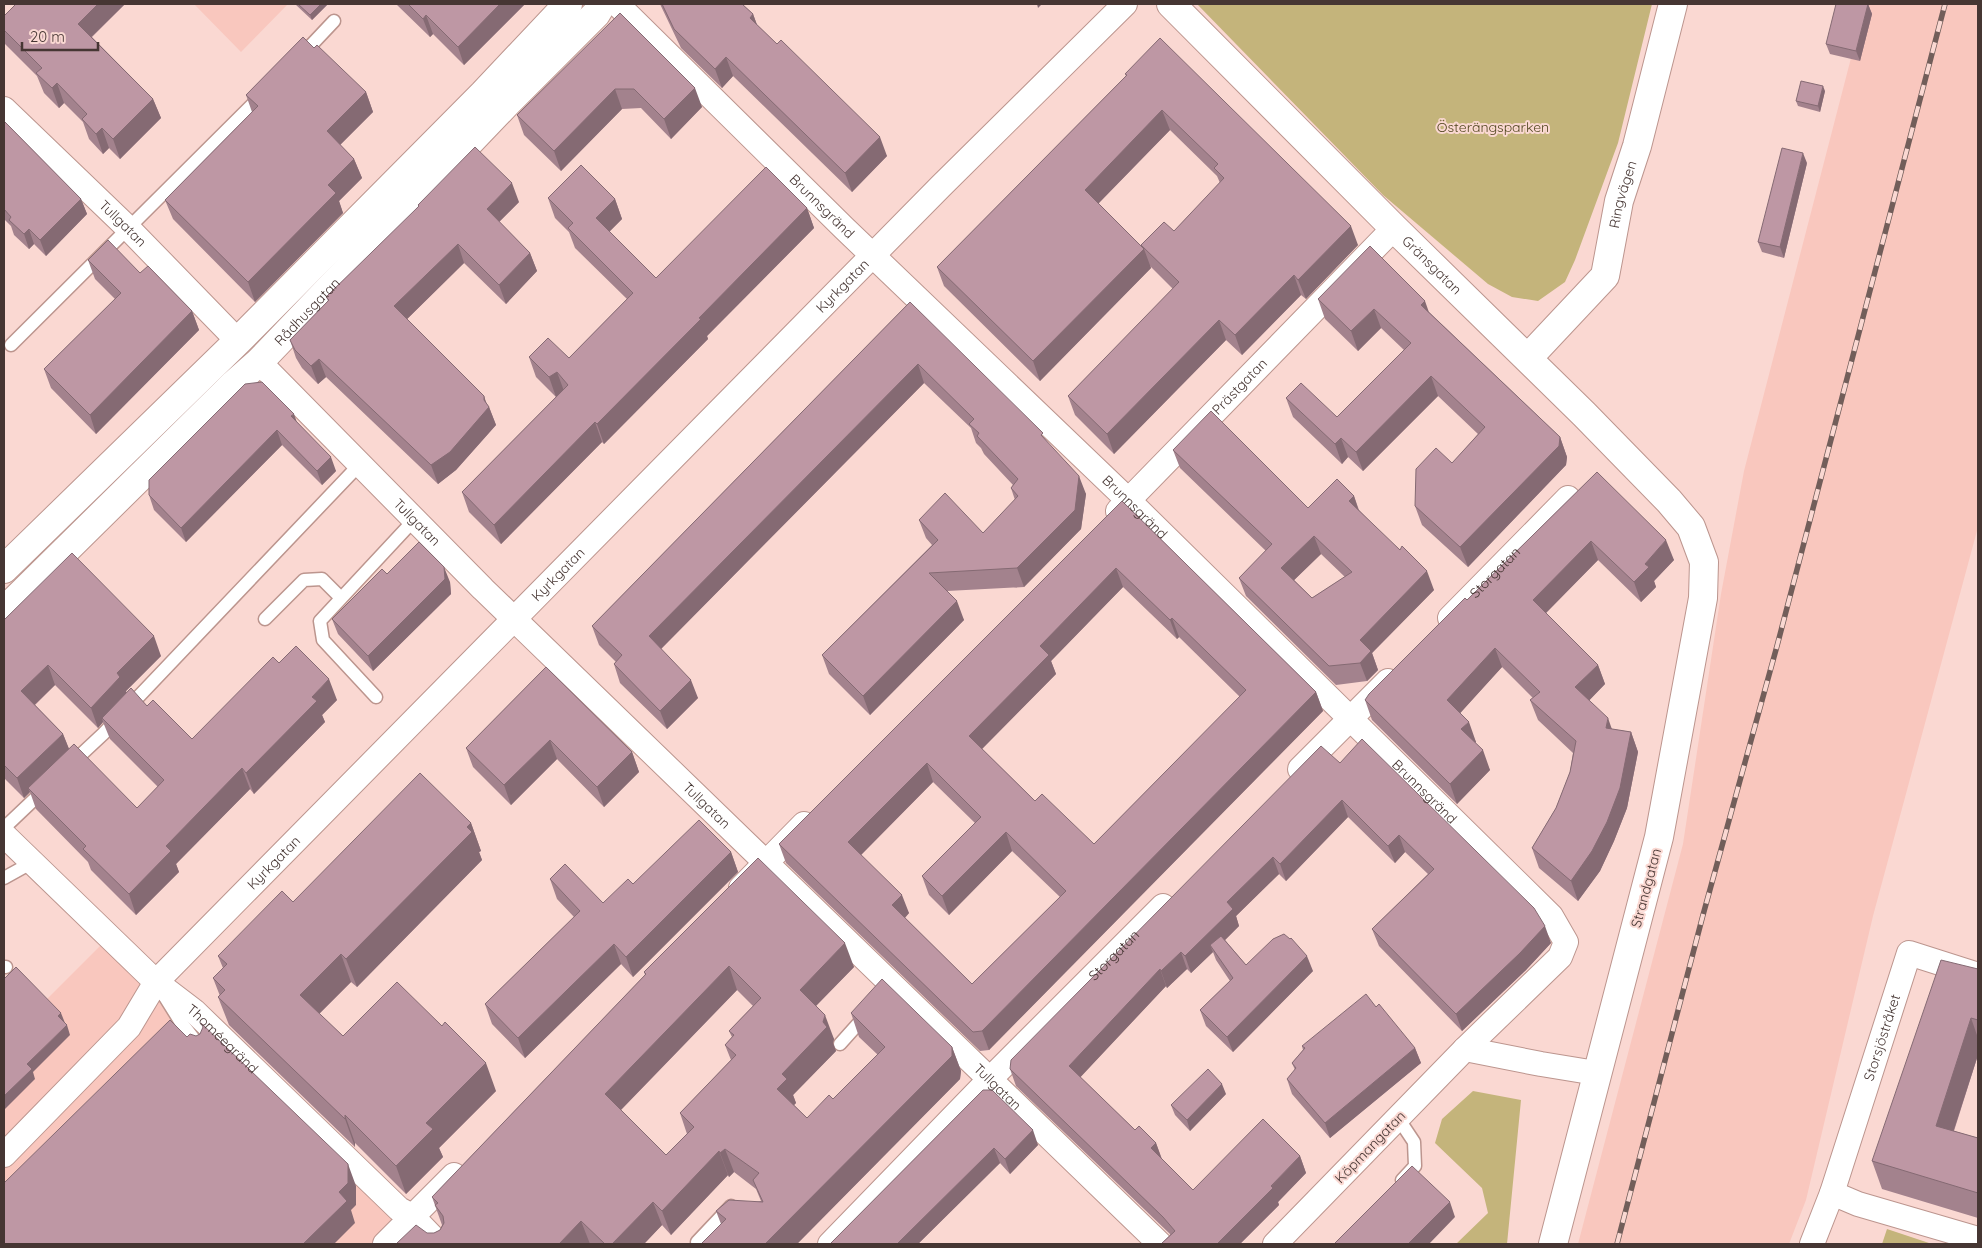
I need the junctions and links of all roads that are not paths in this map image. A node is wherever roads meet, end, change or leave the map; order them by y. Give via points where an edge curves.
1 (568, 4) edge
2 (602, 4) edge
3 (617, 4) edge
4 (1126, 4) edge
5 (1171, 4) edge
6 (1673, 4) edge
7 (334, 22) dead end
8 (294, 63) edge
9 (267, 90) edge
10 (5, 112) edge
11 (1394, 228) junction
12 (129, 229) junction
13 (873, 255) junction
14 (238, 341) junction
15 (11, 345) dead end
16 (1528, 358) junction
17 (259, 362) junction
18 (361, 463) junction
19 (1568, 498) edge
20 (1128, 501) junction
21 (415, 519) junction
22 (1691, 527) joint
23 (1101, 529) edge
24 (4, 569) edge
25 (341, 598) junction
26 (4, 611) edge
27 (265, 619) dead end
28 (514, 619) junction
29 (1437, 631) edge
30 (1404, 665) edge
31 (376, 696) dead end
32 (1351, 718) junction
33 (1283, 786) edge
34 (822, 807) edge
35 (4, 828) edge
36 (4, 835) edge
37 (31, 863) junction
38 (766, 863) junction
39 (4, 878) edge
40 (1181, 888) edge
41 (723, 905) edge
42 (1978, 976) edge
43 (156, 982) junction
44 (873, 1008) edge
45 (1493, 1021) joint
46 (840, 1044) dead end
47 (1465, 1049) junction
48 (203, 1050) edge
49 (1596, 1073) junction
50 (989, 1080) junction
51 (1398, 1118) junction
52 (4, 1156) edge
53 (469, 1160) edge
54 (1395, 1188) edge
55 (1832, 1193) junction
56 (736, 1201) edge
57 (412, 1216) junction
58 (1978, 1238) edge
59 (385, 1244) edge
60 (439, 1244) edge
61 (699, 1244) edge
62 (830, 1244) edge
63 (1160, 1244) edge
64 (1275, 1244) edge
65 (1553, 1244) edge
66 (1812, 1244) edge

1 - 14 main road, Rådhusgatan
2 - 17 main road, Rådhusgatan via 596,14
3 - 13 street, Brunnsgränd
4 - 13 street, Kyrkgatan
5 - 11 main road, Gränsgatan
6 - 16 main road, Ringvägen via 1637,146 1619,201 1605,276
7 - 8 lane
9 - 12 lane
10 - 12 street, Tullgatan
11 - 16 main road, Gränsgatan
11 - 20 street, Prästgatan
12 - 14 street, Tullgatan
12 - 15 lane
13 - 20 street, Brunnsgränd
13 - 28 street, Kyrkgatan
14 - 24 main road, Rådhusgatan
16 - 22 main road, Gränsgatan
17 - 18 street, Tullgatan
17 - 26 main road, Rådhusgatan
18 - 21 street, Tullgatan
18 - 35 lane via 103,734
19 - 29 street, Storgatan
20 - 23 street, Prästgatan
20 - 32 street, Brunnsgränd
21 - 25 lane
21 - 28 street, Tullgatan
22 - 49 main road, Strandgatan via 1704,562 1703,598 1659,837
25 - 27 lane via 322,580 304,580
25 - 31 lane via 320,620 323,640
28 - 38 street, Tullgatan
28 - 43 street, Kyrkgatan
30 - 32 street
32 - 33 street
32 - 45 street, Brunnsgränd via 1551,916 1566,942 1560,956
34 - 38 street
36 - 37 street, Thoméegränd
37 - 39 lane
37 - 43 street, Thoméegränd
38 - 41 street
38 - 50 street, Tullgatan via 889,989
40 - 50 street, Storgatan
42 - 55 street, Storsjöstråket via 1909,953
43 - 48 lane
43 - 52 street, Kyrkgatan via 129,1027
43 - 57 street, Thoméegränd via 194,1011 399,1209
44 - 46 lane
45 - 47 street, Köpmangatan
47 - 49 street
47 - 51 street, Köpmangatan
49 - 65 main road, Strandgatan
50 - 62 street, Storgatan
50 - 63 street, Tullgatan
51 - 54 lane via 1414,1142 1416,1166
51 - 64 street, Köpmangatan
53 - 57 street
55 - 58 street via 1858,1204
55 - 66 street, Storsjöstråket
56 - 61 lane via 697,1242
57 - 59 street
57 - 60 street, Thoméegränd

